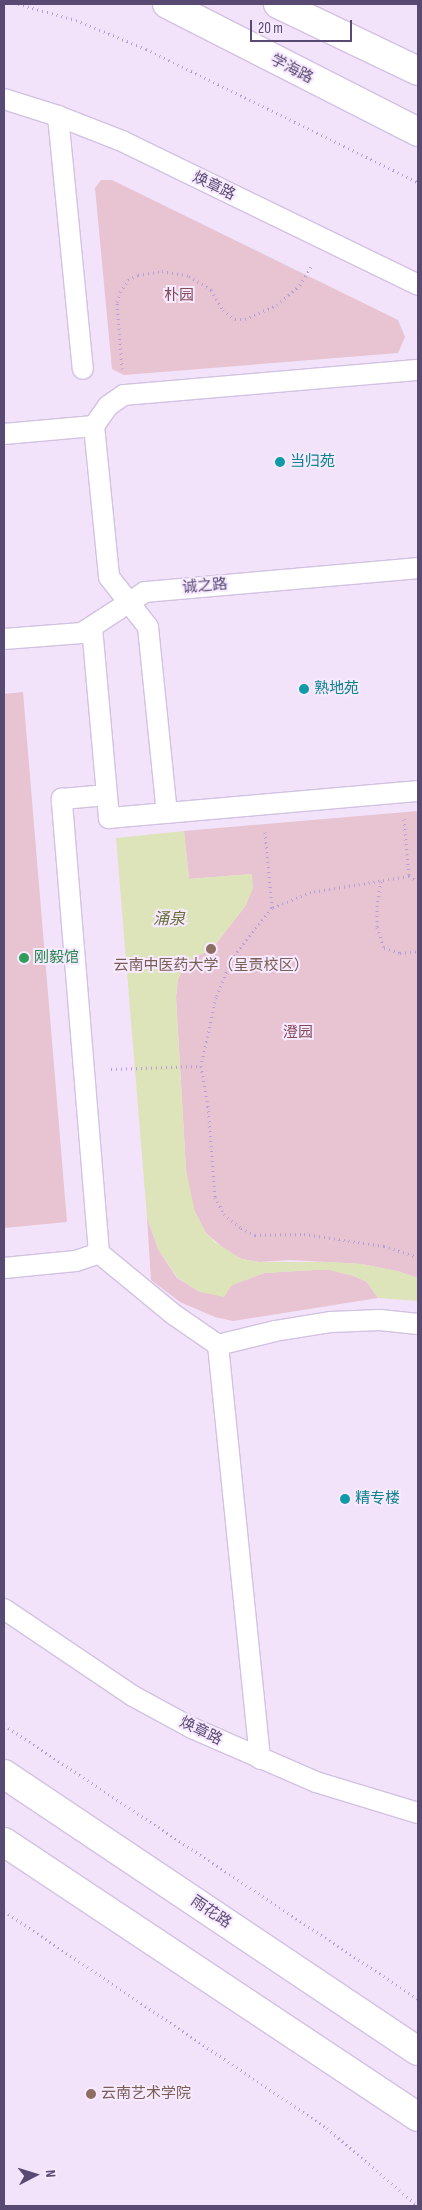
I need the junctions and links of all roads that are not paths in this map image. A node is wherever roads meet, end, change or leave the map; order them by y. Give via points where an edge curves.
1 (167, 4) edge
2 (278, 4) edge
3 (418, 71) edge
4 (4, 99) edge
5 (58, 116) junction
6 (418, 132) edge
7 (418, 286) edge
8 (83, 369) dead end
9 (418, 370) edge
10 (94, 426) junction
11 (4, 434) edge
12 (418, 568) edge
13 (129, 602) junction
14 (92, 627) junction
15 (4, 639) edge
16 (410, 791) edge
17 (107, 795) junction
18 (167, 813) junction
19 (98, 1253) junction
20 (4, 1268) edge
21 (418, 1324) edge
22 (218, 1345) junction
23 (4, 1609) edge
24 (260, 1759) junction
25 (4, 1774) edge
26 (418, 1813) edge
27 (4, 1842) edge
28 (418, 2051) edge
29 (418, 2117) edge

1 - 6 street, 学海路
2 - 3 street
4 - 5 lane, 焕章路
5 - 7 lane, 焕章路 via 122,141
5 - 8 lane
9 - 10 lane via 124,395 108,406
10 - 11 lane
10 - 13 lane via 109,577
12 - 13 lane, 诚之路 via 145,592
13 - 14 lane, 诚之路
13 - 18 lane via 148,627
14 - 15 lane, 诚之路 via 82,633
14 - 17 lane
16 - 18 lane
17 - 18 lane via 109,818
17 - 19 lane via 62,799
19 - 20 lane via 76,1262
19 - 22 lane via 173,1314
21 - 22 lane via 380,1320 331,1322
22 - 24 lane
23 - 24 lane, 焕章路 via 133,1696
24 - 26 lane, 焕章路 via 316,1782
25 - 28 street, 雨花路
27 - 29 street

